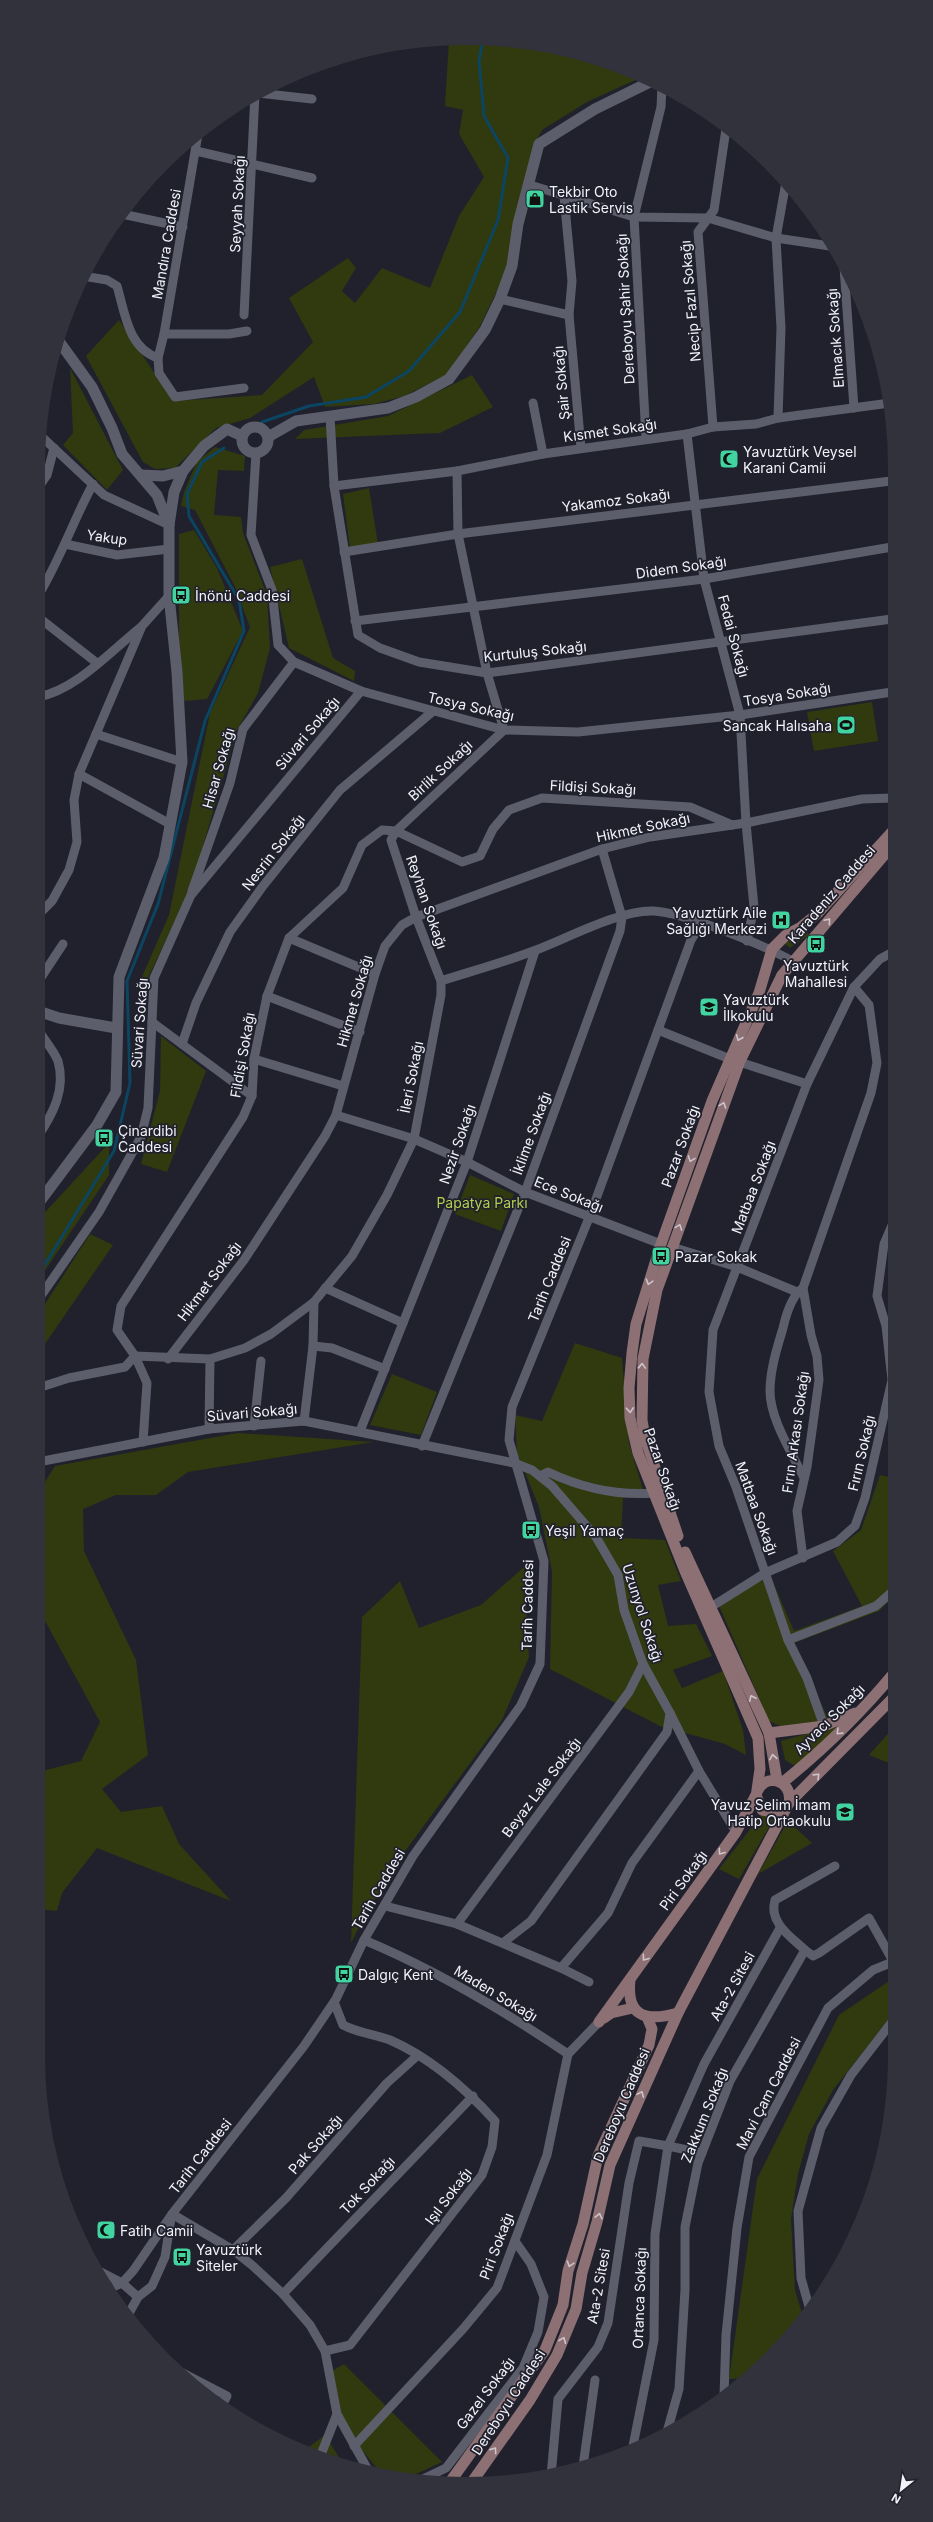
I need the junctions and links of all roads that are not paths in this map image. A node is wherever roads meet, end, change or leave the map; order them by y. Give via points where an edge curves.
1 (645, 84) edge
2 (662, 93) edge
3 (269, 94) edge
4 (312, 99) dead end
5 (255, 102) edge
6 (725, 134) edge
7 (197, 143) edge
8 (196, 151) junction
9 (253, 165) junction
10 (312, 178) dead end
11 (530, 185) junction
12 (784, 191) edge
13 (564, 196) junction
14 (128, 215) edge
15 (634, 217) junction
16 (708, 218) junction
17 (183, 227) junction
18 (776, 238) junction
19 (825, 245) edge
20 (90, 277) edge
21 (845, 280) edge
22 (500, 299) junction
23 (244, 315) dead end
24 (569, 316) junction
25 (247, 331) dead end
26 (164, 334) junction
27 (62, 346) edge
28 (158, 358) junction
29 (244, 388) dead end
30 (533, 403) dead end
31 (883, 404) edge
32 (854, 408) junction
33 (330, 416) junction
34 (778, 418) junction
35 (713, 427) junction
36 (687, 434) junction
37 (242, 436) junction
38 (268, 437) junction
39 (646, 438) junction
40 (46, 441) edge
41 (54, 448) junction
42 (581, 448) junction
43 (256, 453) junction
44 (543, 454) junction
45 (183, 471) junction
46 (457, 471) junction
47 (141, 475) junction
48 (163, 476) junction
49 (45, 478) edge
50 (888, 482) edge
51 (93, 484) junction
52 (334, 486) junction
53 (174, 492) junction
54 (157, 495) junction
55 (694, 504) junction
56 (169, 525) junction
57 (458, 534) junction
58 (65, 544) junction
59 (888, 548) edge
60 (169, 549) junction
61 (344, 552) junction
62 (704, 579) junction
63 (45, 584) edge
64 (169, 596) junction
65 (473, 608) junction
66 (888, 620) edge
67 (355, 621) junction
68 (45, 622) edge
69 (142, 626) junction
70 (721, 642) junction
71 (294, 662) junction
72 (97, 663) junction
73 (487, 673) junction
74 (362, 691) junction
75 (888, 693) edge
76 (45, 694) edge
77 (432, 712) junction
78 (740, 715) junction
79 (504, 730) junction
80 (96, 734) junction
81 (182, 762) junction
82 (79, 774) junction
83 (888, 798) edge
84 (746, 823) junction
85 (170, 824) junction
86 (732, 825) junction
87 (396, 831) junction
88 (888, 836) edge
89 (602, 848) junction
90 (888, 851) edge
91 (191, 895) junction
92 (45, 908) edge
93 (416, 917) junction
94 (622, 917) junction
95 (701, 924) junction
96 (289, 938) junction
97 (747, 941) junction
98 (63, 944) dead end
99 (772, 949) junction
100 (535, 951) junction
101 (888, 954) edge
102 (792, 961) junction
103 (45, 971) edge
104 (375, 974) junction
105 (441, 981) junction
106 (854, 987) junction
107 (267, 996) junction
108 (45, 1013) edge
109 (152, 1022) junction
110 (116, 1028) junction
111 (658, 1030) junction
112 (360, 1032) junction
113 (45, 1041) edge
114 (182, 1044) junction
115 (254, 1059) junction
116 (735, 1060) junction
117 (807, 1084) junction
118 (342, 1086) junction
119 (252, 1096) junction
120 (336, 1115) junction
121 (45, 1126) edge
122 (414, 1139) junction
123 (467, 1162) junction
124 (45, 1188) edge
125 (525, 1192) junction
126 (589, 1218) junction
127 (888, 1235) edge
128 (660, 1244) junction
129 (672, 1247) junction
130 (737, 1267) junction
131 (325, 1288) junction
132 (45, 1290) edge
133 (800, 1290) junction
134 (314, 1302) junction
135 (403, 1322) junction
136 (888, 1344) edge
137 (313, 1346) junction
138 (135, 1356) junction
139 (168, 1359) junction
140 (210, 1359) junction
141 (261, 1361) dead end
142 (385, 1368) junction
143 (45, 1386) edge
144 (888, 1397) edge
145 (304, 1421) junction
146 (254, 1426) junction
147 (209, 1429) junction
148 (360, 1431) junction
149 (143, 1442) junction
150 (422, 1446) junction
151 (45, 1461) edge
152 (514, 1463) junction
153 (540, 1476) junction
154 (804, 1478) junction
155 (654, 1493) junction
156 (803, 1558) junction
157 (765, 1573) junction
158 (888, 1595) edge
159 (711, 1607) junction
160 (788, 1640) junction
161 (643, 1664) junction
162 (888, 1680) edge
163 (888, 1703) edge
164 (861, 1710) junction
165 (670, 1713) junction
166 (824, 1726) junction
167 (769, 1733) junction
168 (699, 1771) junction
169 (780, 1781) junction
170 (757, 1793) junction
171 (787, 1805) junction
172 (736, 1832) junction
173 (835, 1866) dead end
174 (385, 1906) junction
175 (457, 1924) junction
176 (780, 1928) junction
177 (364, 1940) junction
178 (504, 1942) junction
179 (805, 1950) junction
180 (888, 1951) edge
181 (888, 1964) edge
182 (561, 1968) junction
183 (630, 1980) junction
184 (589, 1982) dead end
185 (334, 2002) junction
186 (633, 2008) junction
187 (678, 2013) junction
188 (647, 2017) junction
189 (599, 2022) junction
190 (888, 2027) edge
191 (568, 2054) junction
192 (417, 2056) junction
193 (472, 2096) junction
194 (668, 2146) junction
195 (702, 2153) junction
196 (172, 2214) junction
197 (514, 2241) junction
198 (233, 2250) junction
199 (107, 2275) edge
200 (122, 2283) junction
201 (114, 2287) edge
202 (283, 2294) junction
203 (138, 2297) junction
204 (808, 2303) edge
205 (131, 2310) edge
206 (325, 2351) junction
207 (595, 2380) dead end
208 (202, 2383) edge
209 (724, 2389) edge
210 (224, 2400) edge
211 (337, 2414) junction
212 (669, 2425) edge
213 (634, 2442) edge
214 (354, 2446) junction
215 (322, 2452) edge
216 (584, 2461) edge
217 (365, 2465) edge
218 (552, 2468) edge
219 (432, 2475) edge
220 (454, 2477) edge
221 (476, 2477) edge

1 - 11 street via 595,109 539,144
2 - 15 street, Dereboyu Şahir Sokağı via 661,107
3 - 4 street
5 - 9 street, Seyyah Sokağı
6 - 16 street, Necip Fazıl Sokağı via 714,210
7 - 8 street, Mandıra Caddesi
8 - 9 street
8 - 17 street, Mandıra Caddesi
9 - 10 street
9 - 23 street, Seyyah Sokağı
11 - 13 street
11 - 22 street via 518,224 512,266
12 - 18 street
13 - 15 street
13 - 24 street, Şair Sokağı via 572,281
14 - 17 street
15 - 16 street
15 - 39 street, Dereboyu Şahir Sokağı
16 - 18 street
16 - 35 street, Necip Fazıl Sokağı via 698,232
17 - 26 street, Mandıra Caddesi
18 - 19 street
18 - 34 street via 781,328
20 - 28 street via 106,280 116,286 127,326 146,354
21 - 32 street, Elmacık Sokağı
22 - 24 street
22 - 33 street via 485,330 449,380 416,398 388,408
24 - 42 street, Şair Sokağı
25 - 26 street via 229,334
26 - 28 street, Mandıra Caddesi
27 - 47 street via 92,387 122,454
28 - 29 street via 159,373 175,396
30 - 44 street
31 - 32 street, Kısmet Sokağı
32 - 34 street, Kısmet Sokağı
33 - 38 street via 296,420
33 - 52 street, Kurtuluş Sokağı
34 - 35 street, Kısmet Sokağı via 756,424
35 - 36 street, Kısmet Sokağı
36 - 39 street, Kısmet Sokağı
36 - 55 street, Fedai Sokağı
37 - 38 street via 247,429 255,427 263,430
37 - 43 street via 244,448
37 - 45 street via 227,429 204,446
38 - 43 street via 266,448
39 - 42 street, Kısmet Sokağı
40 - 41 street
41 - 49 street
41 - 51 street
42 - 44 street, Kısmet Sokağı
43 - 71 street, Tosya Sokağı via 251,535 272,590 278,645
44 - 46 street, Kısmet Sokağı
45 - 48 street
45 - 53 street
46 - 52 street, Kısmet Sokağı
46 - 57 street
47 - 48 street
47 - 54 street
48 - 53 street
50 - 55 street, Yakamoz Sokağı via 764,498
51 - 56 street via 104,495
51 - 58 street
52 - 61 street, Kurtuluş Sokağı
53 - 54 street
53 - 56 street
54 - 56 street
55 - 57 street, Yakamoz Sokağı
55 - 62 street, Fedai Sokağı
56 - 60 street
57 - 61 street, Yakamoz Sokağı
57 - 65 street
58 - 60 street, Yakup via 117,555
58 - 63 street
59 - 62 street, Didem Sokağı
60 - 64 street
61 - 67 street, Kurtuluş Sokağı
62 - 65 street, Didem Sokağı
62 - 70 street, Fedai Sokağı
64 - 69 street
64 - 81 street via 177,672
65 - 67 street, Didem Sokağı
65 - 73 street
66 - 70 street, Kurtuluş Sokağı
67 - 73 street, Kurtuluş Sokağı via 358,635 380,648 420,662
68 - 72 street
69 - 72 street
69 - 80 street
70 - 73 street, Kurtuluş Sokağı
70 - 78 street, Fedai Sokağı
71 - 74 street, Tosya Sokağı
71 - 91 street, Hisar Sokağı via 243,729 230,783
72 - 76 street via 82,678
73 - 79 street
74 - 77 street, Tosya Sokağı
74 - 91 street, Süvari Sokağı
75 - 78 street, Tosya Sokağı
77 - 79 street, Tosya Sokağı
77 - 114 street, Nesrin Sokağı via 340,790 263,886 230,932 196,1003
78 - 79 street, Tosya Sokağı via 578,732
78 - 84 street, Fedai Sokağı
79 - 87 street, Birlik Sokağı
80 - 81 street
80 - 82 street
81 - 85 street
82 - 85 street
82 - 92 street via 74,800 78,842 69,870 52,901
83 - 84 street via 862,799
84 - 86 street
84 - 97 street, Fedai Sokağı via 754,907
85 - 110 street via 164,858 119,977
86 - 87 street, Fildişi Sokağı via 690,807 542,798 509,810 493,829 480,856 462,862
86 - 89 street, Hikmet Sokağı via 650,837
87 - 93 street, Reyhan Sokağı via 391,840
87 - 96 street, Fildişi Sokağı via 382,830 362,845 342,888
88 - 99 main road, Karadeniz Caddesi via 817,914 786,935
89 - 93 street, Hikmet Sokağı
89 - 94 street
102 -> 90 main road, Karadeniz Caddesi
91 - 109 street, Süvari Sokağı via 154,978
93 - 104 street, Hikmet Sokağı via 402,925 385,946
93 - 105 street, Reyhan Sokağı
94 - 95 street via 653,911
94 - 100 street
94 - 125 street, İklime Sokağı via 620,931
95 - 97 street
95 - 111 street, Tarih Caddesi via 691,940
96 - 104 street
96 - 107 street, Fildişi Sokağı
97 - 99 street
98 - 103 street
99 - 102 street
99 -> 116 main road, Pazar Sokağı
100 - 105 street
100 - 123 street, Nezir Sokağı
101 - 106 street, Matbaa Sokağı via 880,959
102 - 116 main road, Pazar Sokağı
104 - 112 street, Hikmet Sokağı
105 - 122 street, İleri Sokağı via 441,995
106 - 117 street, Matbaa Sokağı
106 - 133 street via 870,1005 877,1063 871,1093
107 - 112 street
107 - 115 street, Fildişi Sokağı
108 - 110 street
109 - 114 street
109 - 132 street, Süvari Sokağı via 148,1108 141,1137 99,1212
110 - 124 street via 116,1092 97,1125
111 - 116 street
111 - 126 street, Tarih Caddesi
112 - 118 street, Hikmet Sokağı
113 - 121 street via 58,1061 60,1089 52,1116
114 - 119 street
115 - 118 street
115 - 119 street, Fildişi Sokağı
116 - 117 street
116 -> 128 main road, Pazar Sokağı via 712,1101
129 -> 116 main road, Pazar Sokağı
117 - 130 street, Matbaa Sokağı
118 - 120 street, Hikmet Sokağı
119 - 138 street, Fildişi Sokağı via 240,1123 121,1306 118,1330
120 - 122 street, Ece Sokağı
120 - 139 street, Hikmet Sokağı via 244,1260
122 - 123 street, Ece Sokağı
122 - 131 street, İleri Sokağı via 387,1195 352,1256
123 - 125 street, Ece Sokağı
123 - 135 street, Nezir Sokağı
125 - 126 street, Ece Sokağı
125 - 150 street, İklime Sokağı
126 - 128 street, Ece Sokağı
126 - 152 street, Tarih Caddesi via 512,1407 509,1440
127 - 136 street, Fırın Sokağı via 884,1244 877,1296 886,1326
128 -> 155 main road, Pazar Sokağı via 636,1324 629,1388 630,1418 638,1452
129 - 130 street
159 -> 129 main road, Pazar Sokağı via 680,1542 645,1438 642,1420 643,1359 648,1325 656,1290
130 - 133 street
130 - 157 street, Matbaa Sokağı via 713,1330 709,1392 719,1446 736,1486
131 - 134 street, İleri Sokağı
131 - 135 street
133 - 154 street, Fırın Arkası Sokağı via 817,1356 818,1380
133 - 154 street via 785,1321 770,1391 780,1432
134 - 137 street
134 - 140 street, İleri Sokağı via 271,1334
135 - 142 street, Nezir Sokağı
137 - 142 street via 332,1348
137 - 145 street
138 - 139 street, İleri Sokağı
138 - 143 street via 125,1367 69,1378
138 - 149 street, Fildişi Sokağı via 147,1383
139 - 140 street, İleri Sokağı
140 - 147 street
141 - 146 street
142 - 148 street, Nezir Sokağı
144 - 156 street, Fırın Sokağı via 865,1498 855,1526 837,1542
145 - 146 street, Süvari Sokağı
145 - 148 street, Süvari Sokağı
146 - 147 street, Süvari Sokağı
147 - 149 street, Süvari Sokağı
148 - 150 street, Süvari Sokağı
149 - 151 street, Süvari Sokağı
150 - 152 street, Süvari Sokağı
152 - 153 street, Uzunyol Sokağı
152 - 174 street, Tarih Caddesi via 544,1561 540,1664 521,1705 413,1856
153 - 155 street via 548,1472 580,1486 608,1492
153 - 161 street, Uzunyol Sokağı via 596,1537 618,1576 624,1610
154 - 156 street, Fırın Arkası Sokağı via 797,1512
155 - 170 main road, Pazar Sokağı via 758,1738 760,1770
156 - 157 street, Fırın Sokağı
157 - 159 street, Fırın Sokağı
157 - 160 street, Matbaa Sokağı
158 - 160 street via 876,1606
167 -> 159 main road, Pazar Sokağı
160 - 166 street, Matbaa Sokağı via 807,1678
161 - 165 street, Uzunyol Sokağı
161 - 175 street, Beyaz Lale Sokağı via 629,1692
162 - 164 main road, Ayvacı Sokağı
171 -> 163 main road
164 - 166 main road
164 -> 169 main road, Ayvacı Sokağı via 805,1765
165 - 168 street, Uzunyol Sokağı
165 - 178 street via 667,1732 545,1902 531,1921
166 - 167 main road
169 -> 167 main road, Pazar Sokağı
168 - 172 street, Uzunyol Sokağı
168 - 182 street via 632,1863 608,1913
169 - 170 main road via 765,1781
169 - 171 main road via 789,1792
170 - 171 main road via 758,1806 766,1812 777,1813
170 - 172 main road, Piri Sokağı
171 - 187 main road, Dereboyu Caddesi
172 -> 183 main road, Piri Sokağı
173 - 176 street via 775,1900 773,1908
174 - 175 street
174 - 177 street, Tarih Caddesi
175 - 178 street
176 - 179 street
176 - 194 street, Ata-2 Sitesi via 704,2064
177 - 185 street, Tarih Caddesi
177 - 191 street, Maden Sokağı via 415,1962 526,2025
178 - 182 street
179 - 180 street via 813,1956 869,1918
179 - 195 street, Zakkum Sokağı via 730,2081
181 - 209 street, Mavi Çam Caddesi via 873,1970 828,2008 749,2157 736,2236 726,2335
182 - 184 street
183 - 186 main road via 628,1999
183 - 189 main road, Piri Sokağı
185 - 192 street, Işıl Sokağı via 343,2025 389,2040
185 - 196 street, Tarih Caddesi via 304,2046
186 - 188 main road
186 - 189 main road via 611,2013
187 - 188 main road via 656,2018
221 -> 187 main road, Dereboyu Caddesi via 530,2400 557,2355 576,2309 582,2274 610,2165
188 -> 220 main road, Dereboyu Caddesi via 652,2029 650,2044 598,2156 583,2224 568,2271 563,2305 545,2350
189 - 191 street
190 - 204 street via 851,2075 821,2128 798,2211 801,2278
191 - 197 street, Piri Sokağı via 547,2155
192 - 193 street, Işıl Sokağı
192 - 198 street, Pak Sokağı via 387,2083 286,2198
193 - 202 street, Tok Sokağı
193 - 206 street, Işıl Sokağı via 495,2121 492,2147 482,2175 350,2345
194 - 195 street, Ata-2 Sitesi
194 - 213 street, Ortanca Sokağı via 655,2234 654,2340
194 - 218 street, Ata-2 Sitesi via 639,2141 629,2183 608,2323 598,2347 558,2399
195 - 212 street, Zakkum Sokağı via 685,2227 685,2290 679,2389
196 - 198 street
196 - 200 street, Tarih Caddesi
196 - 203 street, Tarih Caddesi via 165,2257 152,2286
197 - 214 street, Piri Sokağı via 497,2288 463,2329
197 - 219 street, Gazel Sokağı via 531,2264 544,2298 538,2332 524,2368 446,2468
198 - 202 street
199 - 200 street
200 - 201 street
200 - 203 street
202 - 206 street via 310,2325
203 - 205 street, Tarih Caddesi
206 - 211 street
207 - 216 street
208 - 210 street via 226,2396
211 - 214 street
211 - 215 street
214 - 217 street

